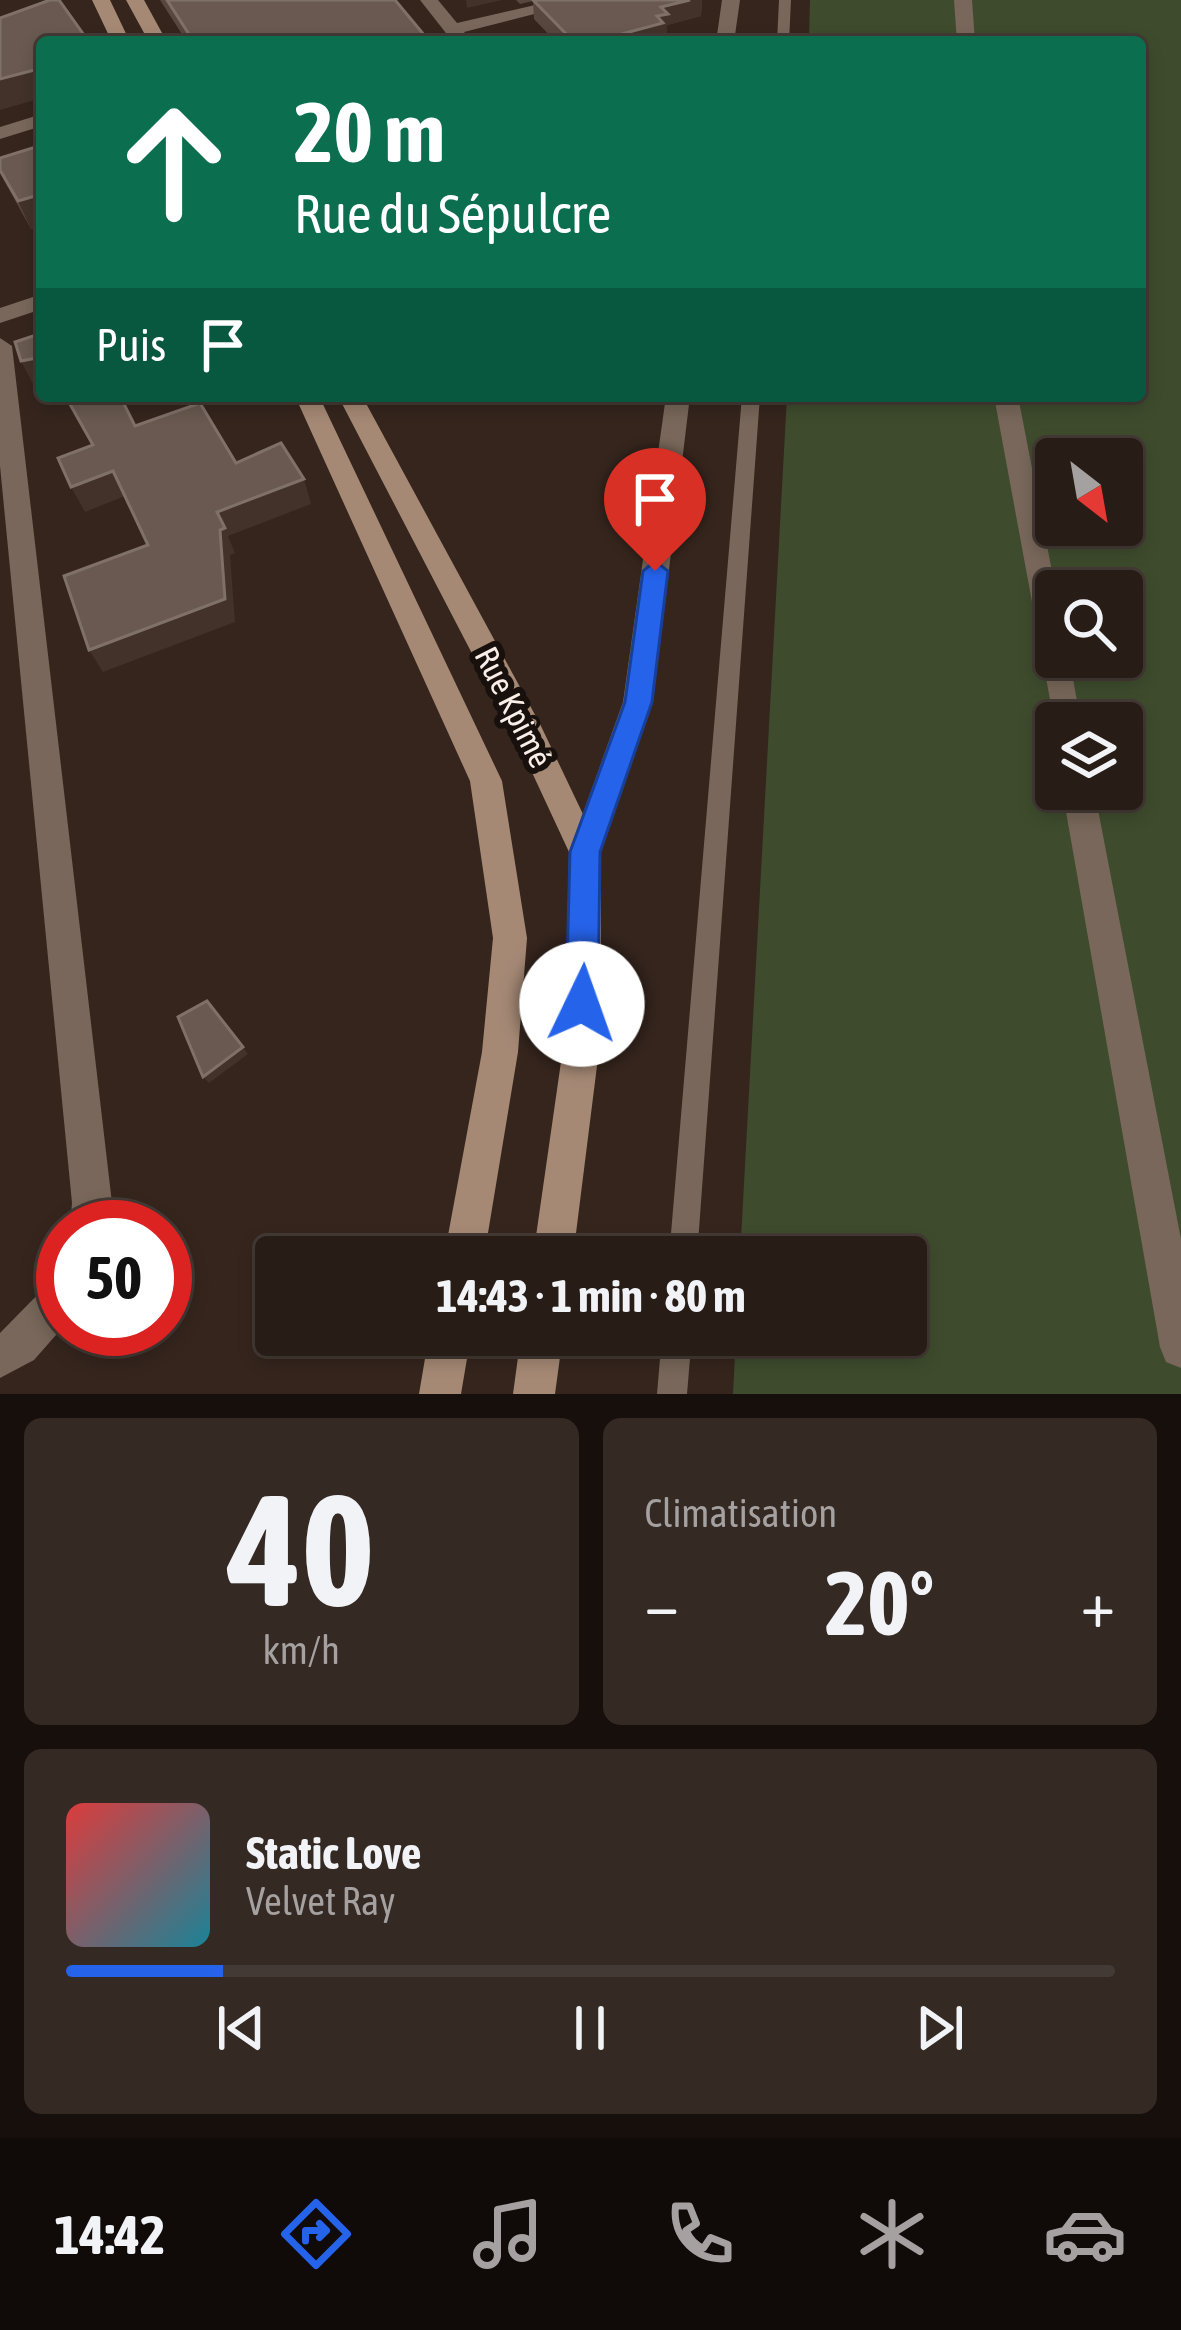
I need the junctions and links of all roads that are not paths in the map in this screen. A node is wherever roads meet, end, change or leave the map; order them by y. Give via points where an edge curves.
1 (101, 0) edge
2 (135, 0) edge
3 (429, 0) edge
4 (580, 0) edge
5 (730, 0) edge
6 (785, 0) edge
7 (963, 0) edge
8 (119, 36) edge
9 (155, 36) edge
10 (458, 36) edge
11 (726, 36) edge
12 (783, 36) edge
13 (966, 36) edge
14 (36, 122) edge
15 (0, 134) edge
16 (36, 303) edge
17 (0, 316) edge
18 (0, 346) edge
19 (310, 402) edge
20 (353, 402) edge
21 (677, 402) edge
22 (752, 402) edge
23 (1007, 402) edge
24 (1062, 702) edge
25 (1082, 810) edge
26 (585, 852) junction
27 (92, 1200) edge
28 (468, 1236) edge
29 (556, 1236) edge
30 (685, 1236) edge
31 (36, 1326) edge
32 (1181, 1347) edge
33 (446, 1356) edge
34 (539, 1356) edge
35 (675, 1356) edge
36 (0, 1357) edge
37 (440, 1394) edge
38 (534, 1394) edge
39 (672, 1394) edge

1 - 8 main road
2 - 9 main road
3 - 10 street
4 - 10 street
5 - 11 street
6 - 12 lane
7 - 13 street
14 - 15 street
16 - 17 street
18 - 27 street
19 - 28 main road, Rue Kpimé via 486,781 509,938 500,1052
20 - 26 main road, Rue Kpimé
21 - 26 street via 638,702
22 - 30 lane
23 - 24 street
25 - 32 street
26 - 29 main road, Rue Kpimé via 583,1034
31 - 36 street
33 - 37 main road
34 - 38 main road
35 - 39 lane

